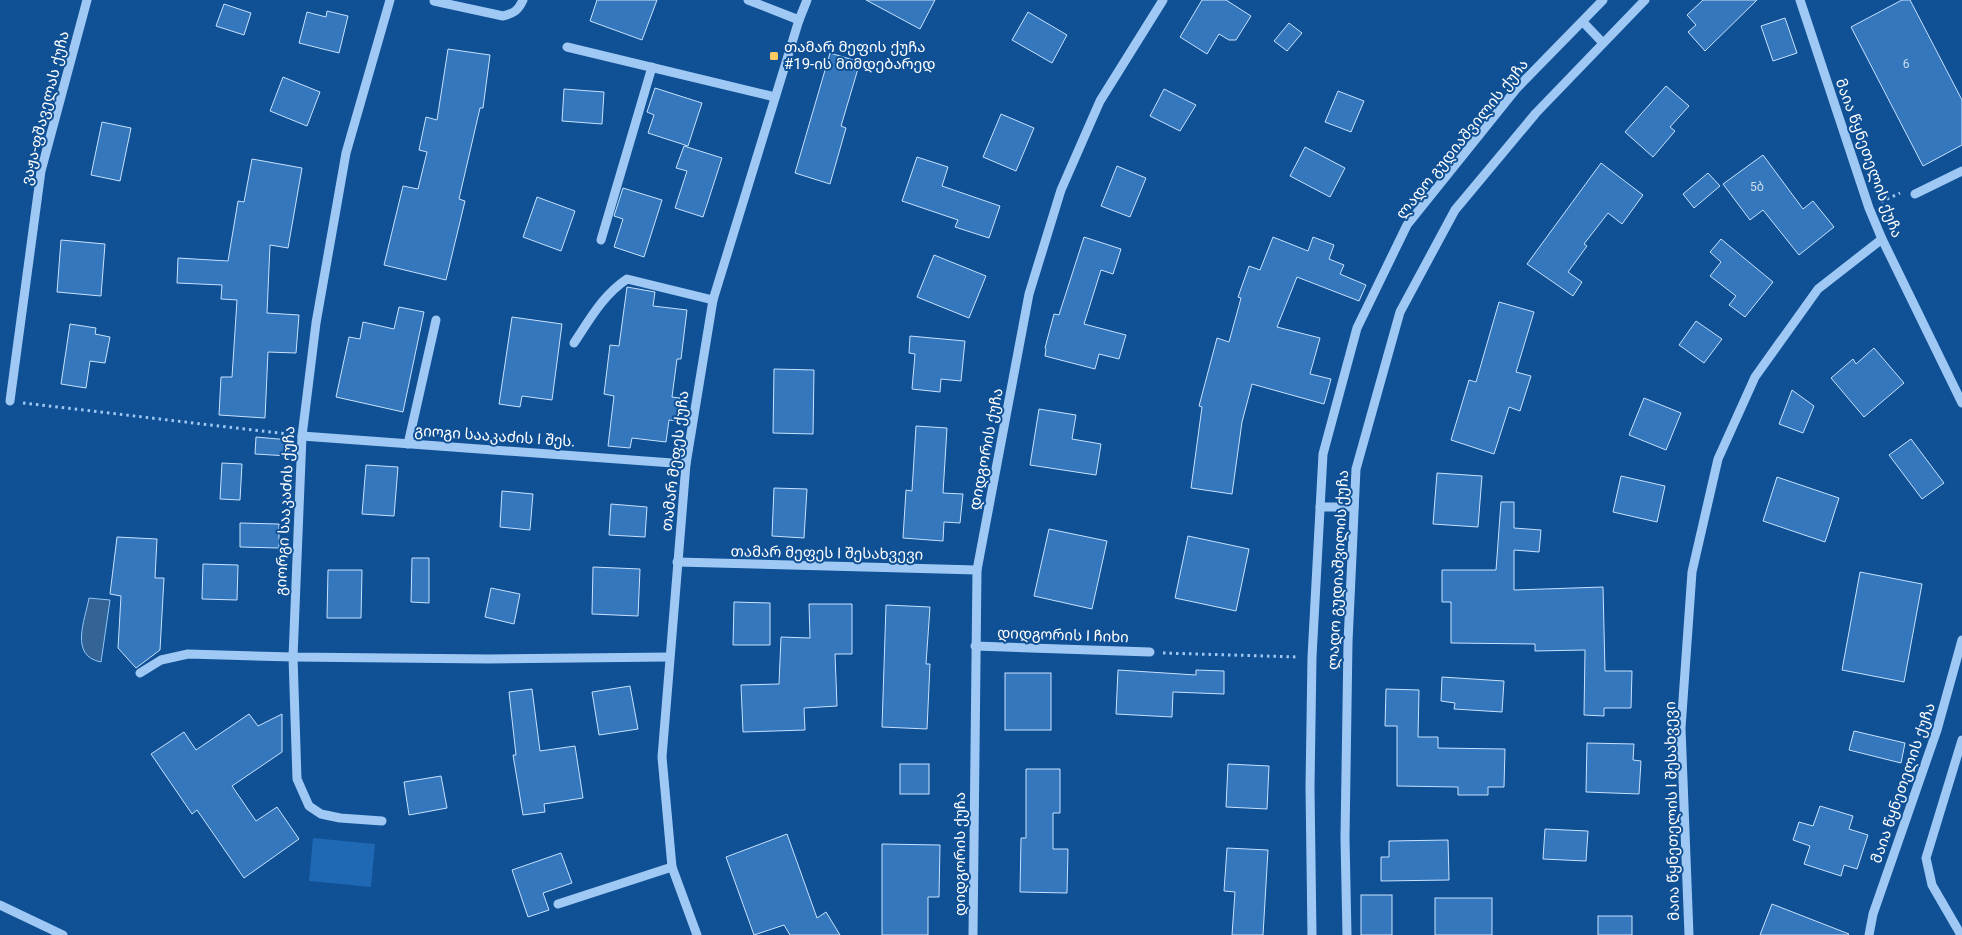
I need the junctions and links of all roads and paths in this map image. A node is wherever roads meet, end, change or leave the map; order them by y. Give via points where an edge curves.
1 (87, 0) edge
2 (390, 0) edge
3 (523, 0) edge
4 (749, 0) edge
5 (807, 0) edge
6 (1163, 0) edge
7 (1603, 0) edge
8 (1645, 0) edge
9 (1800, 0) edge
10 (434, 1) dead end
11 (799, 20) junction
12 (1583, 22) junction
13 (1603, 43) junction
14 (568, 47) dead end
15 (652, 67) junction
16 (775, 96) junction
17 (1962, 171) edge
18 (1915, 194) joint
19 (1869, 208) junction
20 (1882, 239) junction
21 (601, 240) dead end
22 (713, 300) junction
23 (436, 320) dead end
24 (574, 343) dead end
25 (10, 402) joint
26 (1962, 403) edge
27 (302, 436) junction
28 (408, 444) junction
29 (686, 464) junction
30 (1320, 507) junction
31 (1354, 507) junction
32 (677, 562) junction
33 (977, 570) junction
34 (1962, 640) edge
35 (975, 646) junction
36 (1150, 652) joint
37 (293, 657) junction
38 (669, 657) junction
39 (1312, 657) junction
40 (140, 673) dead end
41 (1962, 740) edge
42 (382, 821) dead end
43 (672, 867) junction
44 (558, 904) dead end
45 (0, 905) edge
46 (63, 935) edge
47 (697, 935) edge
48 (973, 935) edge
49 (1312, 935) edge
50 (1347, 935) edge
51 (1689, 935) edge
52 (1870, 935) edge
53 (1961, 935) edge

1 - 25 street, ვაჟა-ფშაველას ქუჩა via 41,171
2 - 27 street, გიორგი სააკაძის ქუჩა via 346,154 316,323
3 - 10 street via 514,13 503,16
4 - 11 street
5 - 11 street, თამარ მეფეს ქუჩა
6 - 33 street, დიდგორის ქუჩა via 1100,101 1061,190 1029,294
7 - 12 street, ლადო გუდიაშვილის ქუჩა
8 - 13 street, ლადო გუდიაშვილის ქუჩა
9 - 19 street, მაია წყნეთელის ქუჩა
11 - 16 street, თამარ მეფეს ქუჩა
12 - 13 street
12 - 30 street, ლადო გუდიაშვილის ქუჩა via 1517,88 1407,225 1357,328 1323,454
13 - 31 street, ლადო გუდიაშვილის ქუჩა via 1536,113 1455,210 1404,304 1356,469
14 - 15 street
15 - 16 street
15 - 21 street
16 - 22 street, თამარ მეფეს ქუჩა
17 - 18 street
18 - 19 path via 1912,187
19 - 20 street, მაია წყნეთელის ქუჩა
20 - 26 street, მაია წყნეთელის ქუჩა
20 - 51 street, მაია წყნეთელის I შესახვევი via 1818,289 1755,376 1718,459 1692,572 1681,728
22 - 24 street via 627,280 600,303
22 - 29 street, თამარ მეფეს ქუჩა
23 - 28 street
25 - 27 path
27 - 28 street, გიოგი სააკაძის I შეს.
27 - 37 street, გიორგი სააკაძის ქუჩა
28 - 29 street, გიოგი სააკაძის I შეს.
29 - 32 street, თამარ მეფეს ქუჩა
30 - 31 street
30 - 39 street, ლადო გუდიაშვილის ქუჩა
31 - 50 street, ლადო გუდიაშვილის ქუჩა via 1347,671
32 - 33 street, თამარ მეფეს I შესახვევი
32 - 38 street, თამარ მეფეს ქუჩა
33 - 35 street, დიდგორის ქუჩა
34 - 52 street, მაია წყნეთელის ქუჩა via 1937,730 1872,914
35 - 36 street, დიდგორის I ჩიხი
35 - 48 street, დიდგორის ქუჩა
36 - 39 path
37 - 38 street
37 - 40 street via 188,654 160,660
37 - 42 street, გიორგი სააკაძის ქუჩა via 297,778 309,806 321,814 340,818
38 - 43 street, თამარ მეფეს ქუჩა via 662,757
39 - 49 street, ლადო გუდიაშვილის ქუჩა
41 - 53 street via 1926,858 1932,885
43 - 44 street
43 - 47 street, თამარ მეფეს ქუჩა
45 - 46 street

